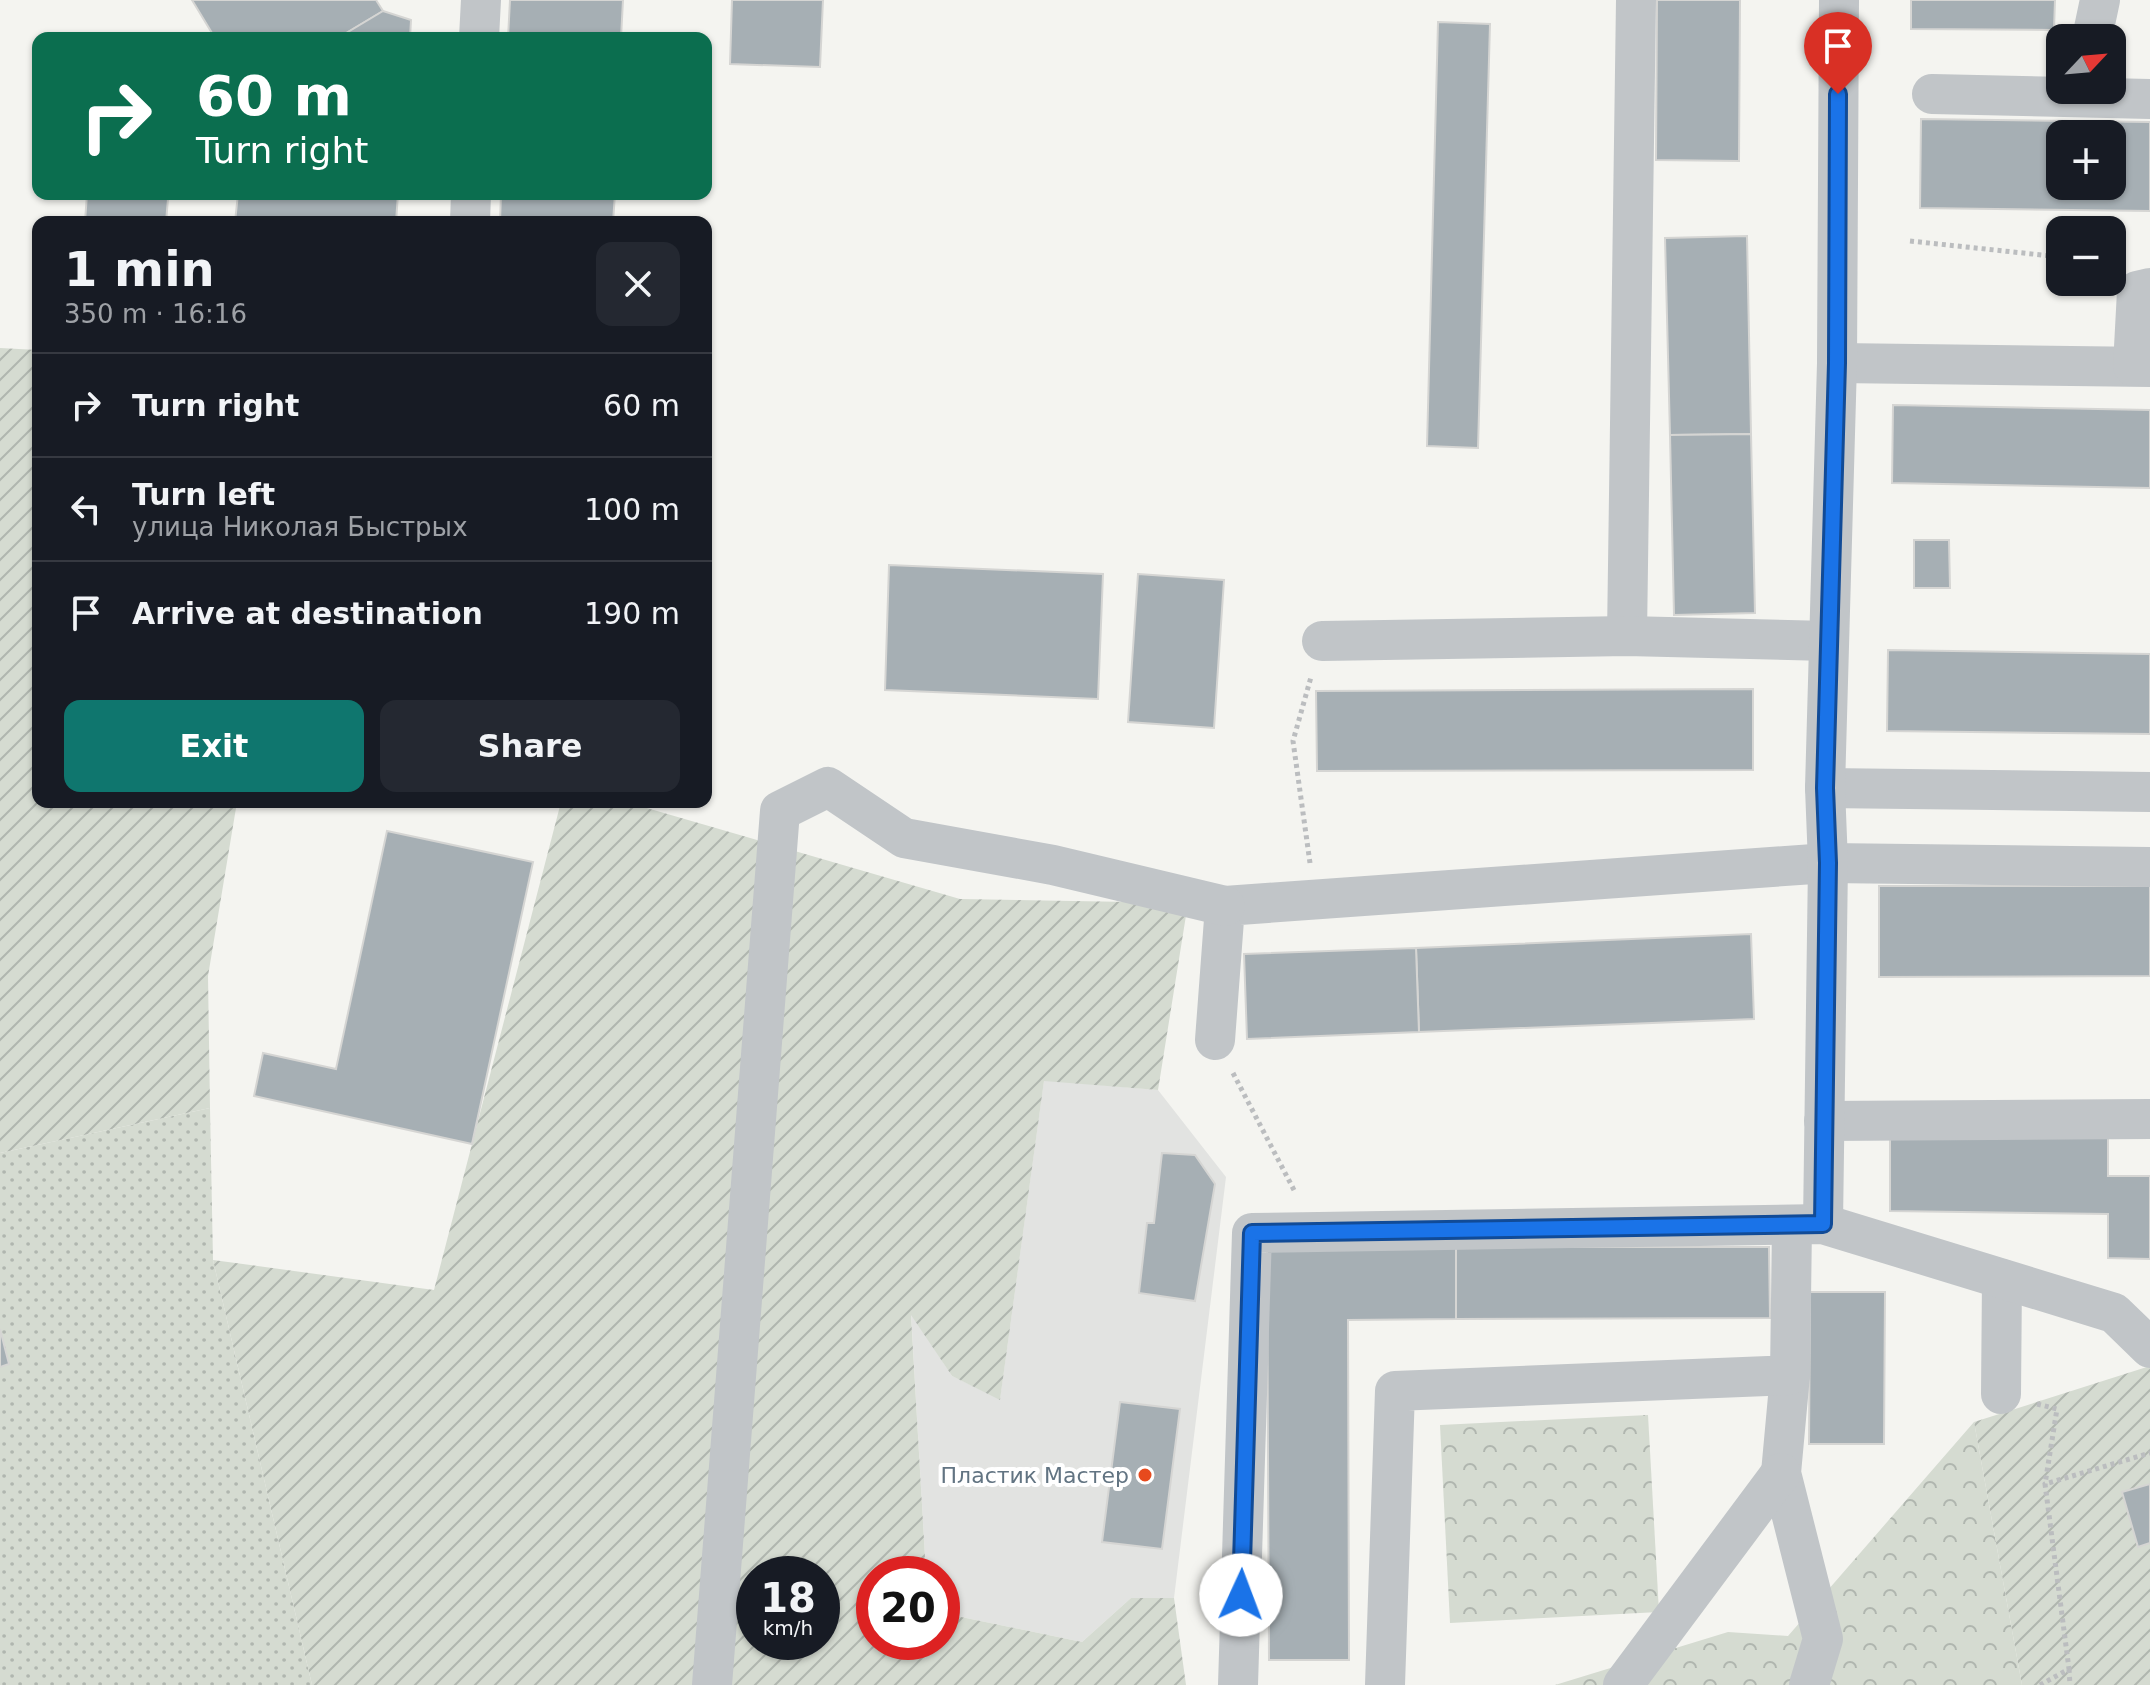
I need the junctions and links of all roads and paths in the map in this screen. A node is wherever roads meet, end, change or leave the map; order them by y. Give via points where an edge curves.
1 (481, 0) edge
2 (1636, 0) edge
3 (1839, 0) edge
4 (2100, 0) edge
5 (2095, 24) edge
6 (479, 32) edge
7 (2046, 93) edge
8 (1932, 94) dead end
9 (2126, 97) edge
10 (2150, 99) edge
11 (1910, 241) dead end
12 (2046, 255) edge
13 (2150, 288) edge
14 (1837, 363) junction
15 (2141, 367) edge
16 (1627, 636) junction
17 (1322, 641) joint
18 (1828, 641) junction
19 (1825, 788) junction
20 (2150, 792) edge
21 (1828, 863) junction
22 (2150, 867) edge
23 (1315, 900) junction
24 (1225, 906) junction
25 (1215, 1040) joint
26 (2150, 1119) edge
27 (1824, 1121) junction
28 (1807, 1224) junction
29 (1316, 1232) junction
30 (2002, 1279) junction
31 (2150, 1348) edge
32 (1790, 1375) junction
33 (2001, 1394) joint
34 (2150, 1453) edge
35 (1781, 1473) junction
36 (2045, 1484) junction
37 (2069, 1669) junction
38 (712, 1685) edge
39 (1238, 1685) edge
40 (1385, 1685) edge
41 (1623, 1685) edge
42 (1809, 1685) edge
43 (2040, 1685) edge
44 (2070, 1685) edge

1 - 6 street
2 - 16 street
3 - 14 street
4 - 5 street
7 - 8 street
9 - 10 street
11 - 12 path
13 - 15 street via 2137,291
14 - 15 street
14 - 18 street
16 - 17 street
16 - 18 street
17 - 23 path via 1293,741
18 - 19 street
19 - 20 street
19 - 21 street
21 - 22 street
21 - 23 street
21 - 27 street
23 - 24 street
24 - 25 street
24 - 38 street via 1053,865 904,838 828,787 780,811
25 - 29 path
26 - 27 street
27 - 28 street
28 - 29 street
28 - 30 street
28 - 32 street
29 - 39 street via 1252,1233
30 - 31 street via 2114,1313
30 - 33 street
32 - 35 street
32 - 40 street via 1395,1391
33 - 36 path via 2057,1409
34 - 36 path
35 - 41 street
35 - 42 street via 1823,1639
36 - 37 path
37 - 43 path
37 - 44 path

